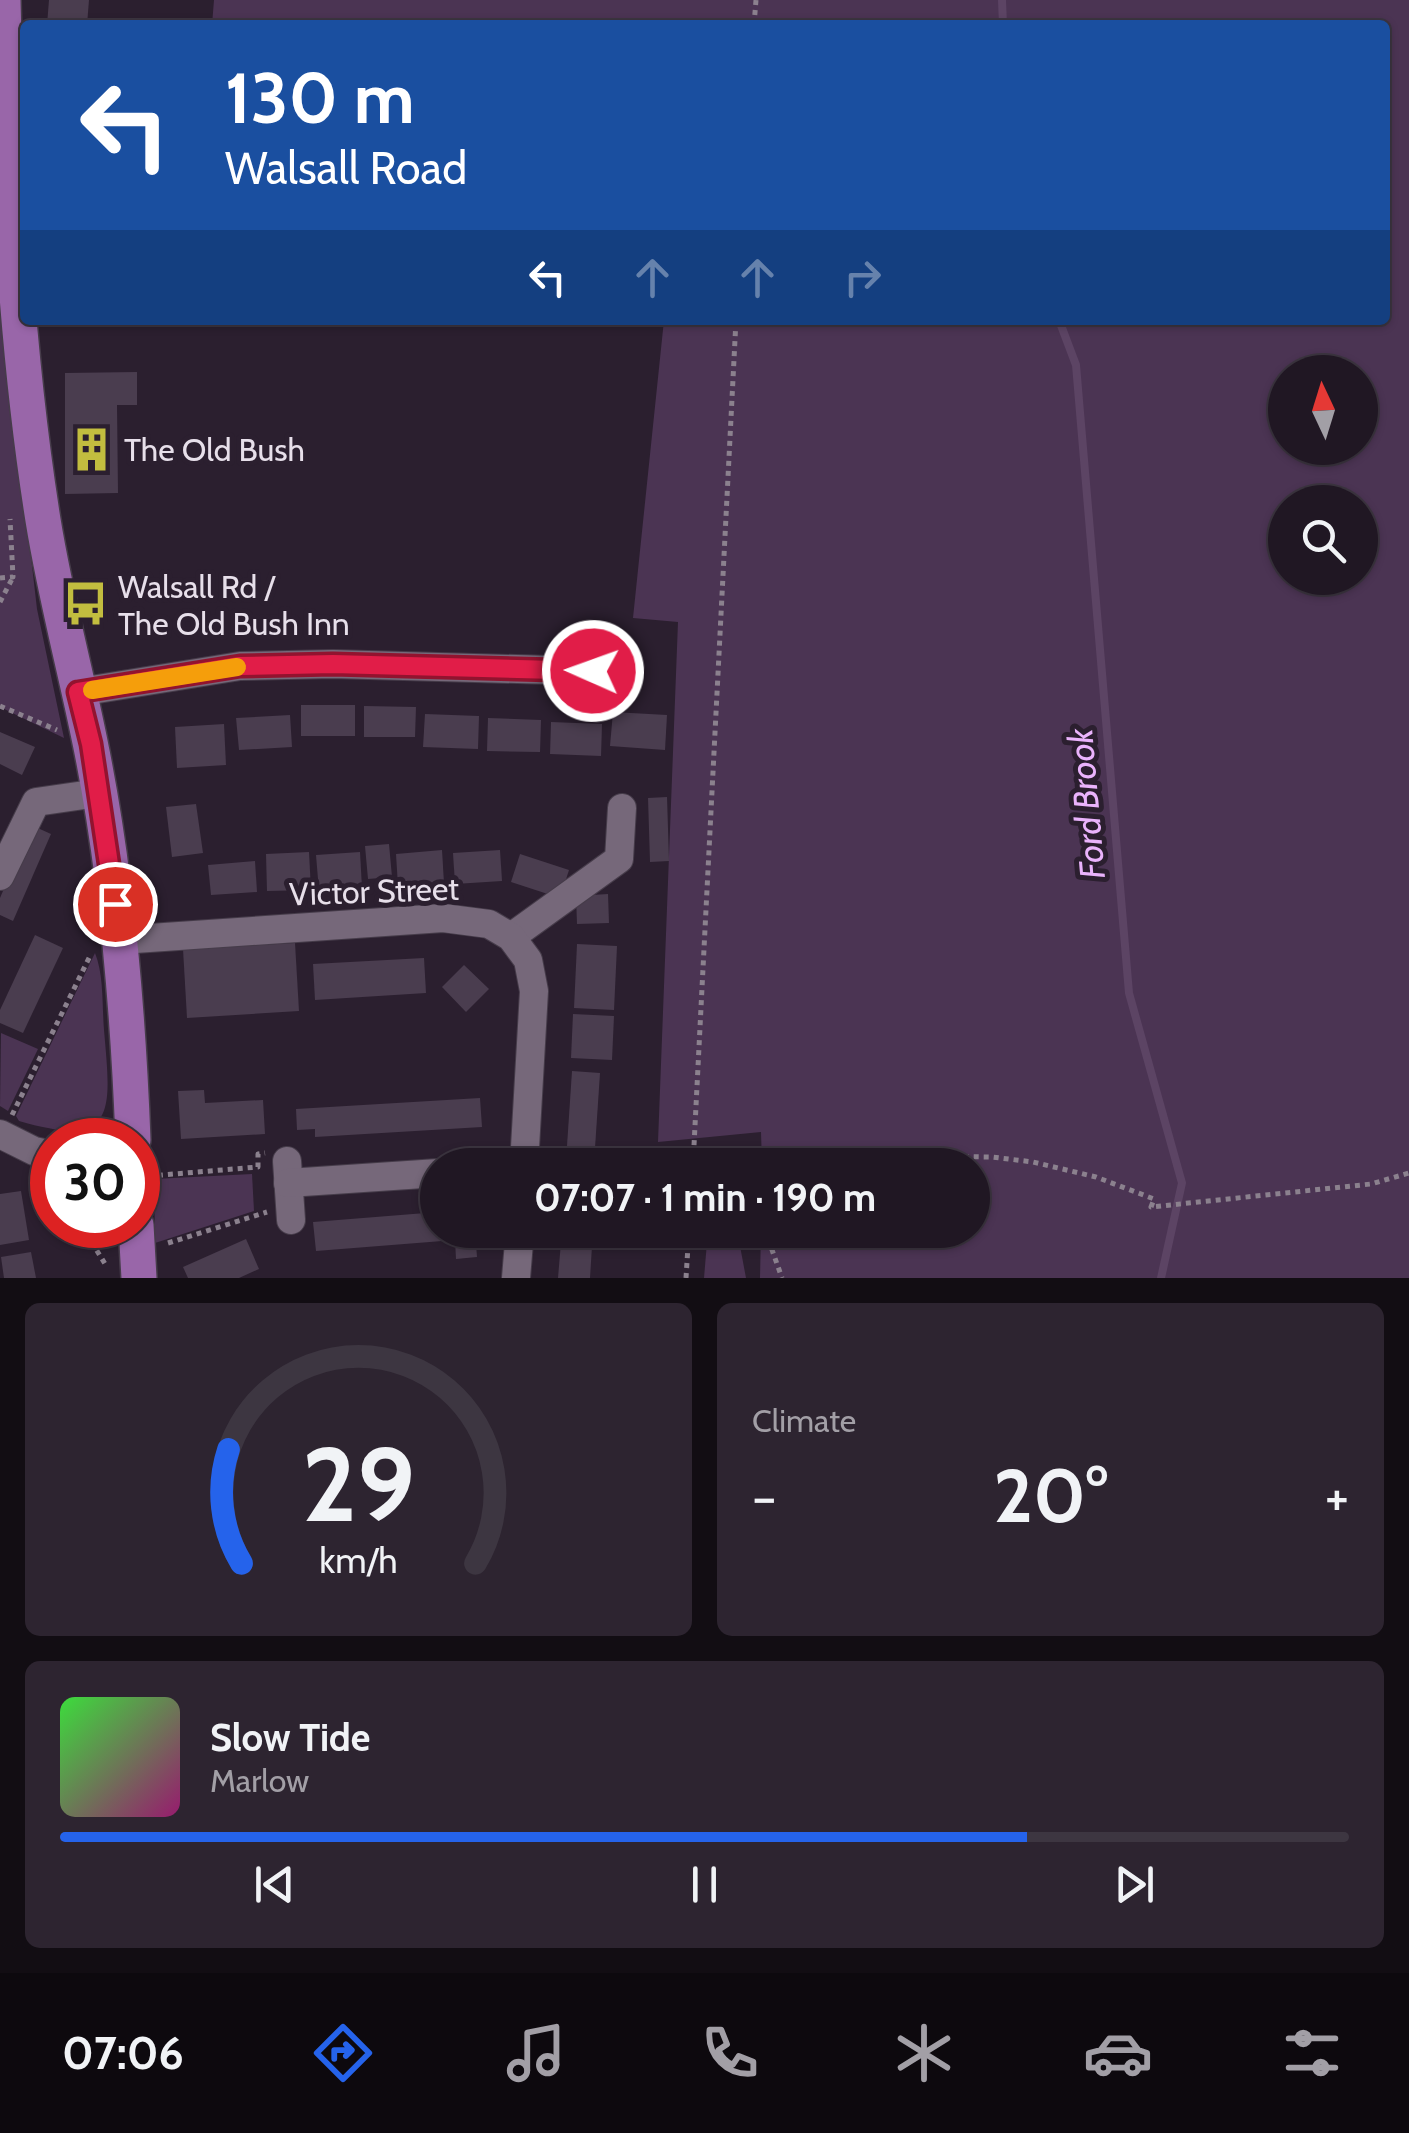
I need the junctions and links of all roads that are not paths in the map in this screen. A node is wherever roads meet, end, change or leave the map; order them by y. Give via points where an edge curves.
1 (3, 0) edge
2 (19, 242) edge
3 (24, 325) edge
4 (622, 672) dead end
5 (78, 692) junction
6 (98, 794) junction
7 (622, 808) dead end
8 (0, 876) edge
9 (511, 936) junction
10 (120, 940) junction
11 (132, 1118) edge
12 (1, 1135) edge
13 (525, 1148) edge
14 (30, 1149) edge
15 (420, 1175) edge
16 (289, 1192) road end
17 (518, 1248) edge
18 (516, 1278) edge

1 - 2 main road via 6,135
3 - 5 main road via 43,520
4 - 5 street via 536,682 333,664 240,666
5 - 6 main road
6 - 8 street via 36,802
6 - 10 main road
7 - 9 street via 619,859
9 - 10 street, Victor Street via 489,924 443,918
9 - 13 street via 528,960 534,991
10 - 11 main road
12 - 14 street
15 - 16 street
17 - 18 street

